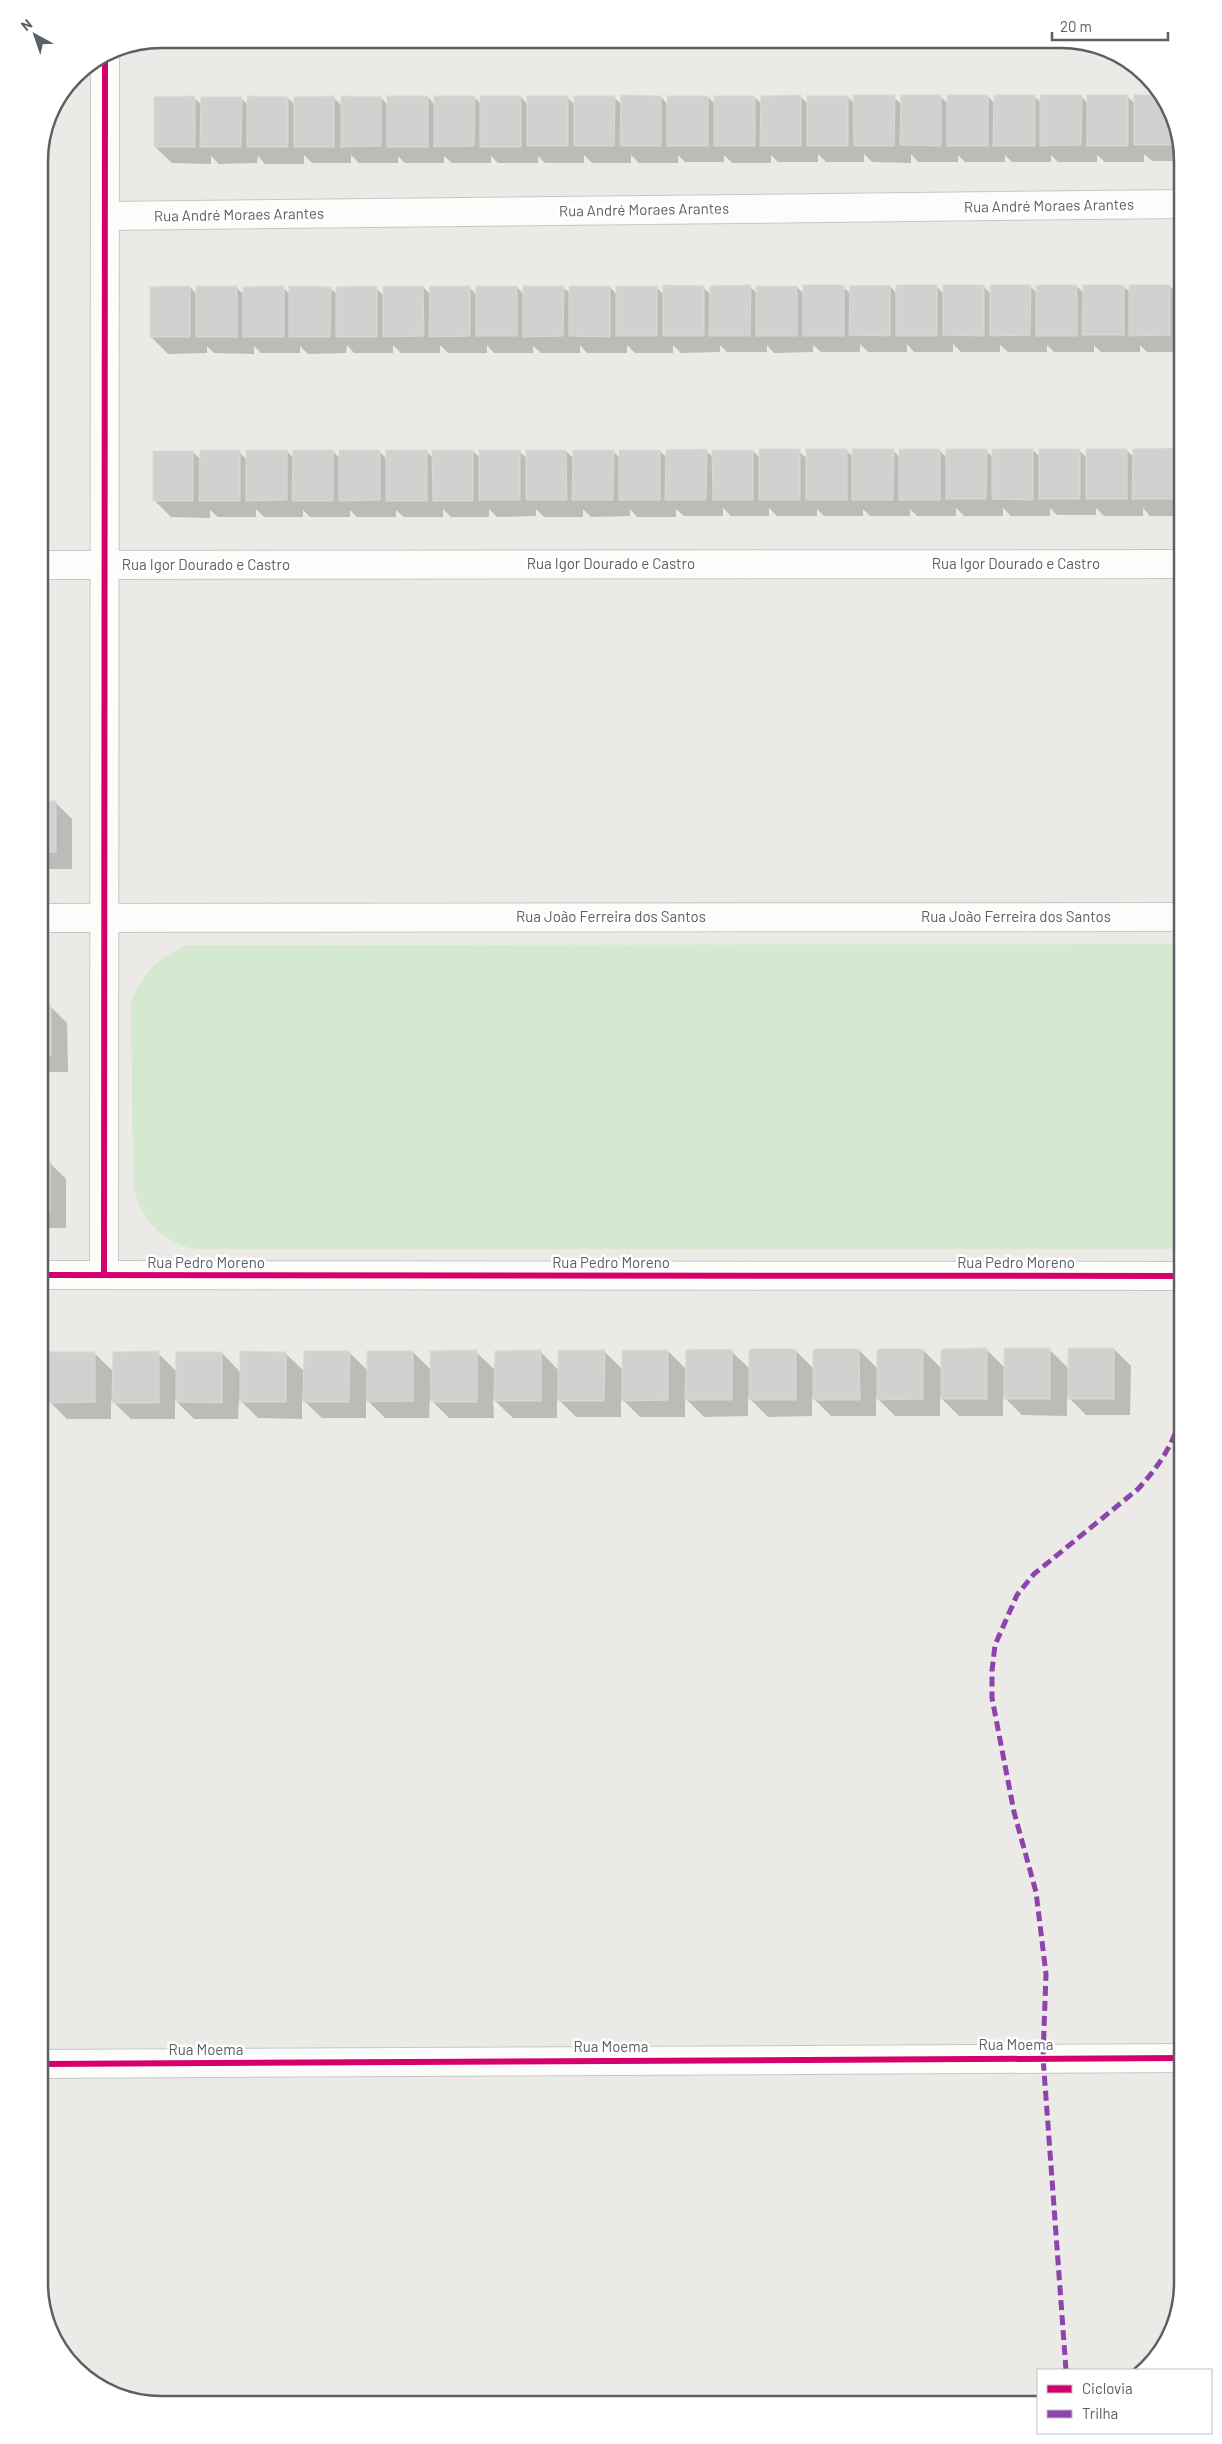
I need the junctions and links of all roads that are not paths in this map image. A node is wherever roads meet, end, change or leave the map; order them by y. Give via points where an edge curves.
1 (105, 62) edge
2 (1174, 204) edge
3 (105, 216) junction
4 (1174, 564) edge
5 (48, 565) edge
6 (105, 565) junction
7 (1174, 917) edge
8 (48, 918) edge
9 (104, 918) junction
10 (48, 1275) edge
11 (104, 1275) junction
12 (1174, 1276) edge
13 (1174, 2058) edge
14 (48, 2064) edge

1 - 3 street
2 - 3 street, Rua André Moraes Arantes
3 - 6 street
4 - 6 street, Rua Igor Dourado e Castro
5 - 6 street, Rua Igor Dourado e Castro
6 - 9 street
7 - 9 street, Rua João Ferreira dos Santos
8 - 9 street, Rua João Ferreira dos Santos
9 - 11 street
10 - 11 street, Rua Pedro Moreno
11 - 12 street, Rua Pedro Moreno
13 - 14 street, Rua Moema

